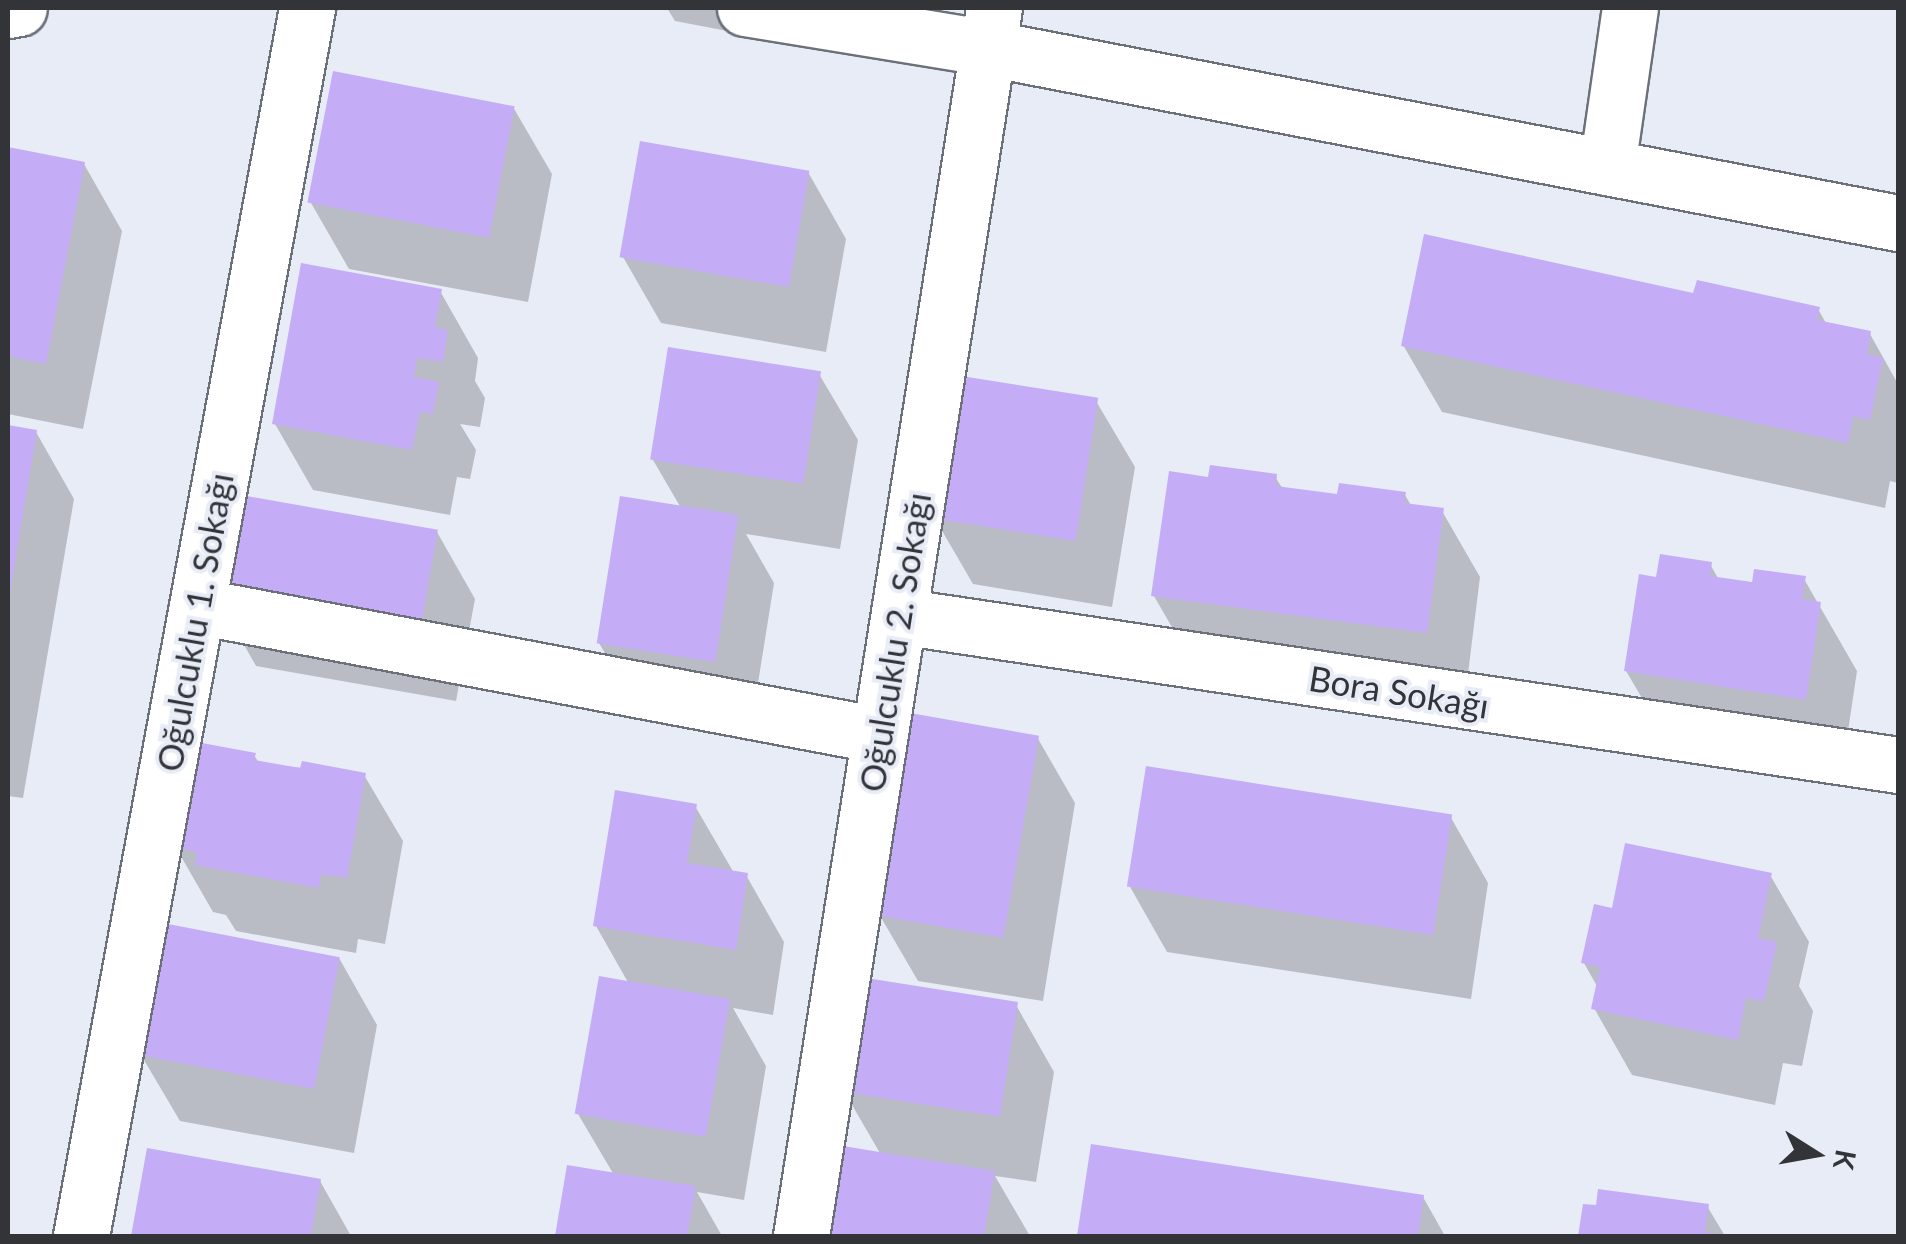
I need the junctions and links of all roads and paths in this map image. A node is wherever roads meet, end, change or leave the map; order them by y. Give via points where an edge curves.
1 (19, 8) edge
2 (307, 8) edge
3 (745, 8) edge
4 (1630, 8) edge
5 (8, 10) edge
6 (991, 28) edge
7 (1607, 167) junction
8 (1898, 223) edge
9 (197, 606) junction
10 (898, 616) junction
11 (879, 735) junction
12 (1898, 766) edge
13 (81, 1236) edge
14 (800, 1236) edge

1 - 5 street
2 - 9 street, Oğulcuklu 1. Sokağı
3 - 6 street
4 - 7 street
6 - 7 street
6 - 10 street, Oğulcuklu 2. Sokağı
7 - 8 street
9 - 11 street
9 - 13 street, Oğulcuklu 1. Sokağı
10 - 11 street, Oğulcuklu 2. Sokağı
10 - 12 street, Bora Sokağı
11 - 14 street, Oğulcuklu 2. Sokağı

